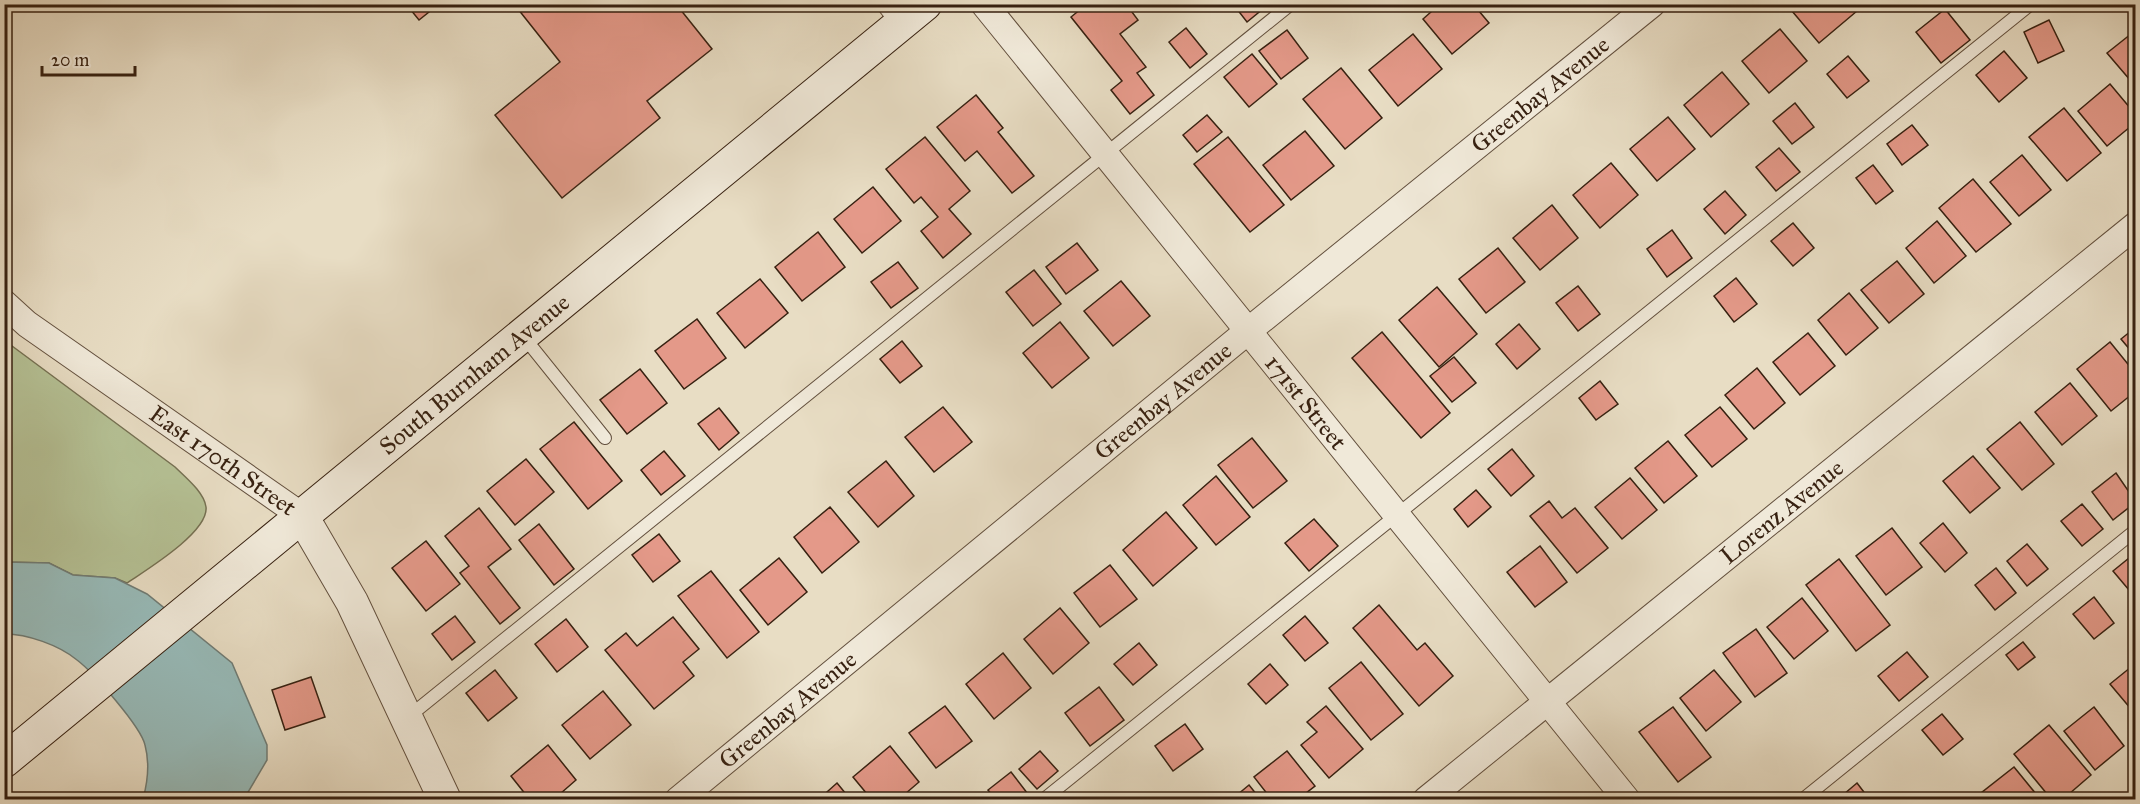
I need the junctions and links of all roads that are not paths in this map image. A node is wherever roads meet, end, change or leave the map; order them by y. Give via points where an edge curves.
1 (925, 4) edge
2 (984, 4) edge
3 (1291, 4) edge
4 (1652, 4) edge
5 (2031, 4) edge
6 (890, 15) edge
7 (1105, 155) junction
8 (2136, 225) edge
9 (4, 303) edge
10 (1248, 331) junction
11 (522, 335) junction
12 (605, 438) dead end
13 (1396, 514) junction
14 (302, 516) junction
15 (2136, 530) edge
16 (1547, 701) junction
17 (407, 718) junction
18 (15, 753) edge
19 (445, 800) edge
20 (678, 800) edge
21 (1043, 800) edge
22 (1426, 800) edge
23 (1627, 800) edge
24 (1802, 800) edge

1 - 6 main road, South Burnham Avenue
2 - 7 street, 171st Street
3 - 7 lane
4 - 10 street, Greenbay Avenue
5 - 13 lane
6 - 11 main road, South Burnham Avenue
7 - 10 street, 171st Street
7 - 17 lane
8 - 16 street, Lorenz Avenue
9 - 14 street, East 170th Street via 36,331
10 - 13 street, 171st Street
10 - 20 street, Greenbay Avenue
11 - 12 lane
11 - 14 main road, South Burnham Avenue
13 - 16 street, 171st Street
13 - 21 lane
14 - 17 street, East 170th Street via 352,602
14 - 18 main road, South Burnham Avenue
15 - 24 lane
16 - 22 street, Lorenz Avenue
16 - 23 street, 171st Street
17 - 19 street, East 170th Street

